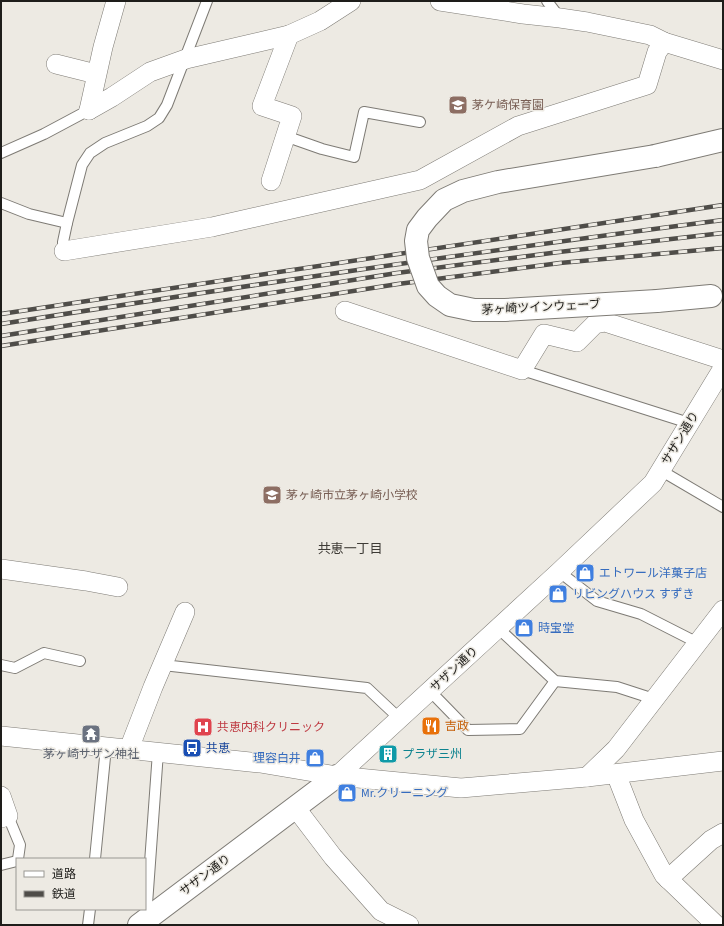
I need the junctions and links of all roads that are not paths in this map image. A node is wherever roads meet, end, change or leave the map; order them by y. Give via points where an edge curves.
1 (116, 1) edge
2 (207, 1) edge
3 (351, 1) edge
4 (440, 1) edge
5 (547, 1) edge
6 (560, 18) junction
7 (289, 35) junction
8 (664, 42) junction
9 (186, 59) junction
10 (723, 60) edge
11 (56, 64) dead end
12 (96, 74) junction
13 (89, 110) junction
14 (420, 122) dead end
15 (286, 136) junction
16 (723, 140) edge
17 (1, 153) edge
18 (271, 181) dead end
19 (1, 203) edge
20 (67, 223) junction
21 (64, 251) joint
22 (719, 298) edge
23 (345, 311) dead end
24 (723, 360) edge
25 (723, 368) edge
26 (522, 370) junction
27 (689, 423) junction
28 (660, 470) junction
29 (723, 507) edge
30 (1, 569) edge
31 (556, 569) junction
32 (118, 587) dead end
33 (185, 612) dead end
34 (722, 614) edge
35 (498, 628) junction
36 (698, 643) junction
37 (80, 661) dead end
38 (1, 665) edge
39 (163, 665) junction
40 (555, 681) junction
41 (430, 691) junction
42 (654, 699) junction
43 (400, 719) junction
44 (1, 736) edge
45 (106, 747) junction
46 (129, 749) junction
47 (158, 752) junction
48 (723, 761) edge
49 (616, 774) junction
50 (337, 776) junction
51 (587, 777) junction
52 (1, 796) edge
53 (295, 807) junction
54 (5, 817) edge
55 (723, 833) edge
56 (18, 858) edge
57 (95, 858) edge
58 (16, 861) edge
59 (1, 865) edge
60 (668, 880) junction
61 (146, 889) edge
62 (90, 910) edge
63 (144, 910) edge
64 (143, 923) edge
65 (88, 925) edge
66 (409, 925) edge
67 (716, 925) edge

1 - 12 street
2 - 9 lane
3 - 7 street via 320,21
4 - 6 street
5 - 6 lane
6 - 8 street via 650,35
7 - 9 street
7 - 15 street via 262,106 292,116
8 - 10 street
8 - 21 street via 657,52 647,85 518,126 420,180 212,227
9 - 13 street via 150,72
9 - 20 lane via 167,106 159,118 147,126 105,143 90,153 82,165
11 - 12 street
12 - 13 street
13 - 17 lane
14 - 15 lane via 364,112 354,157
15 - 18 street
16 - 22 street, 茅ヶ崎ツインウェーブ, bridge via 655,156 498,182 463,191 444,200 426,218 418,230 416,241 418,258 428,286 450,306 474,310 504,310
19 - 20 lane via 30,214
20 - 21 lane
23 - 26 street
24 - 26 street via 605,322 595,324 577,342 544,334
25 - 27 street, サザン通り
26 - 27 lane
27 - 28 street, サザン通り
28 - 29 lane
28 - 31 street, サザン通り via 653,483
30 - 32 street
31 - 35 street, サザン通り
31 - 36 lane via 597,601 641,614
33 - 39 street
34 - 36 street
35 - 40 lane
35 - 41 street, サザン通り
36 - 42 street
37 - 38 lane via 44,653 16,668
39 - 43 lane via 367,688
39 - 46 street
40 - 41 lane via 520,729 468,730
40 - 42 lane via 618,688
41 - 43 street, サザン通り
42 - 51 street via 616,750
43 - 50 street, サザン通り
44 - 45 street
45 - 46 street
45 - 57 lane
46 - 47 street
47 - 50 street via 260,763
47 - 61 lane
48 - 49 street
49 - 51 street
49 - 60 street via 634,820
50 - 51 street via 462,788
50 - 53 street, サザン通り
52 - 54 street
53 - 64 street, サザン通り
53 - 66 street via 333,857 381,911
54 - 56 lane via 20,845
55 - 60 street via 711,840
58 - 59 lane
60 - 67 street
62 - 65 lane
63 - 64 lane

